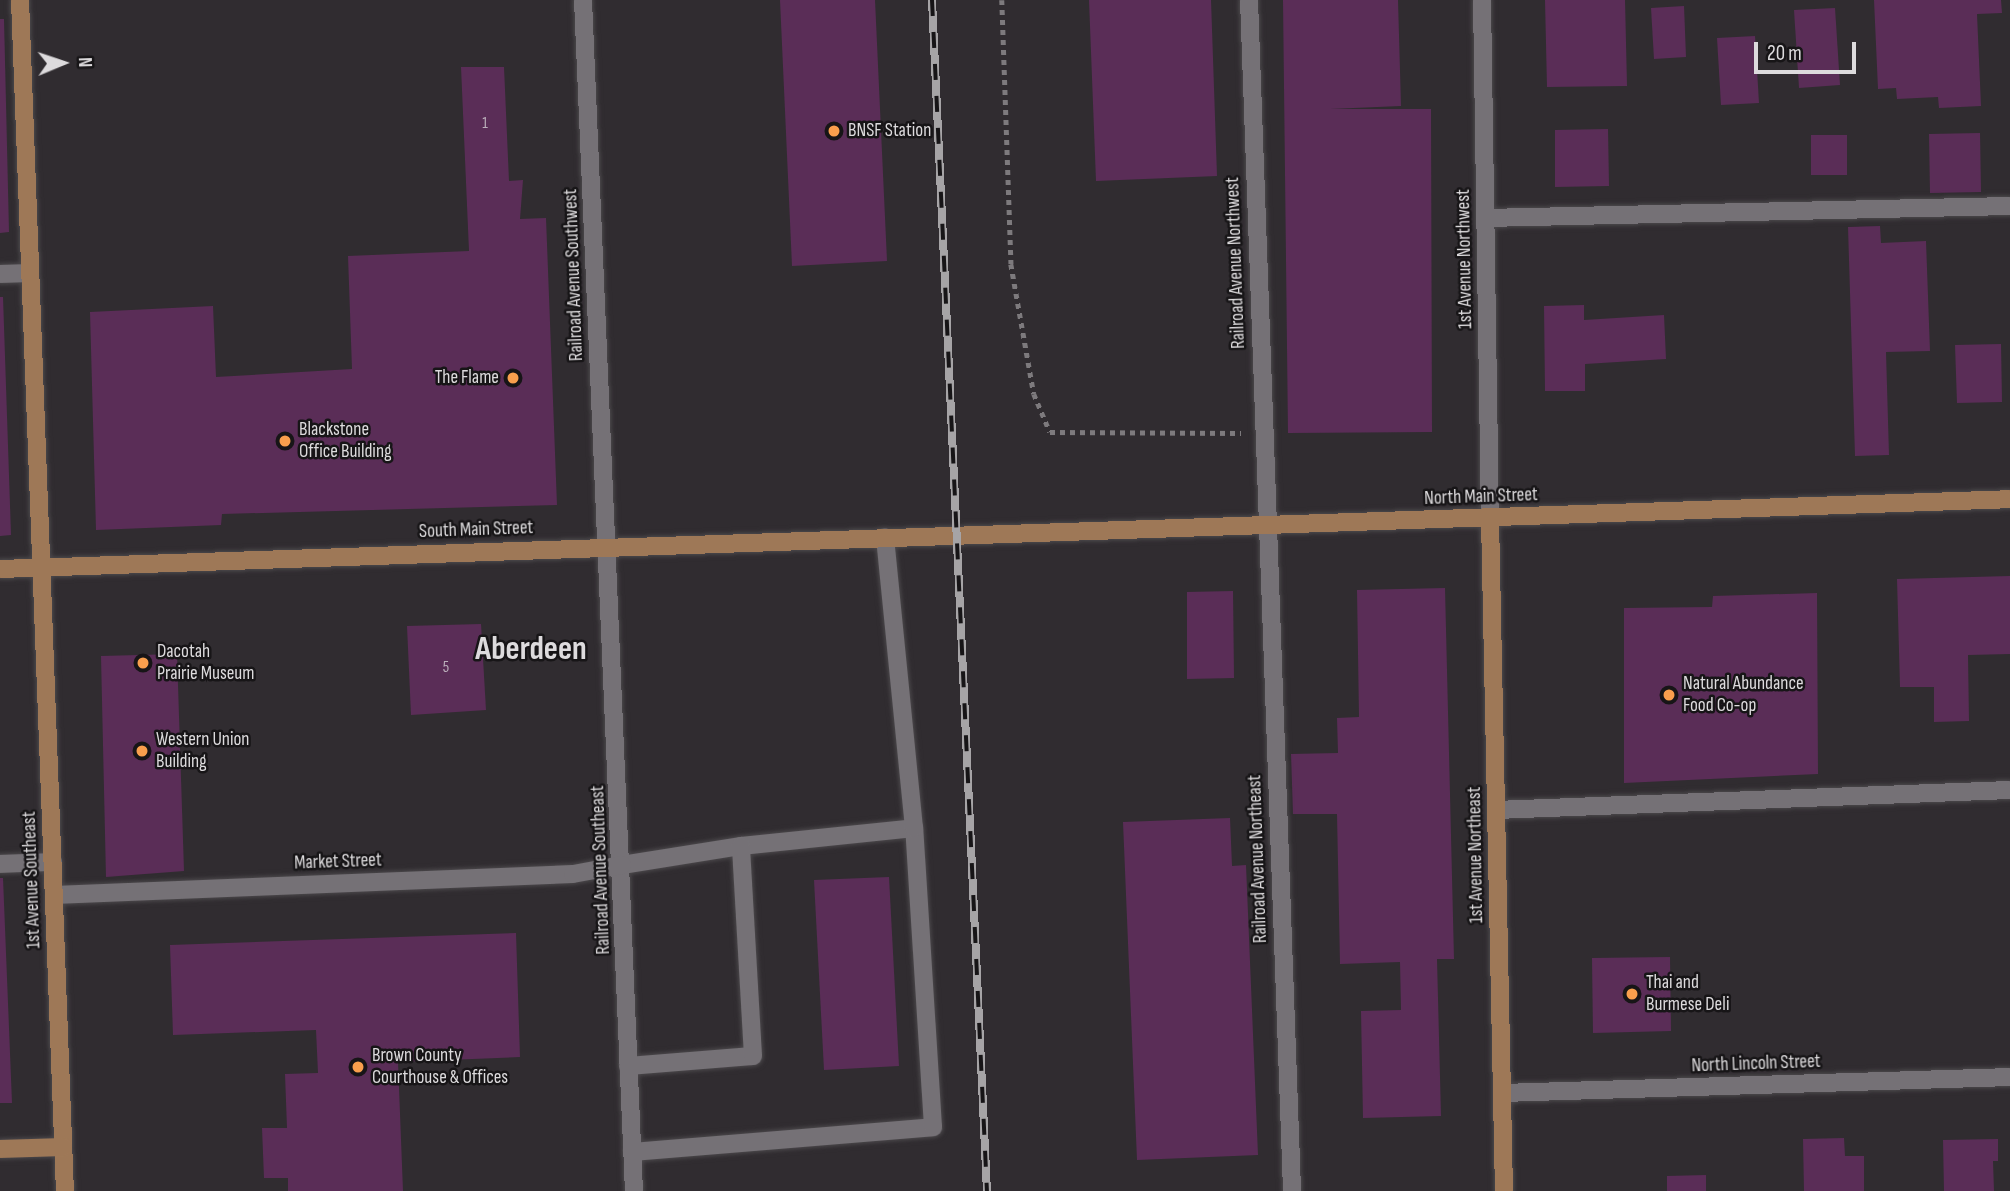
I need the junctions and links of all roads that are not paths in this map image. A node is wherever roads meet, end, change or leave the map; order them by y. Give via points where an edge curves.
1 (20, 0) edge
2 (583, 0) edge
3 (1249, 0) edge
4 (1482, 0) edge
5 (2010, 206) edge
6 (1485, 218) junction
7 (0, 274) edge
8 (30, 274) junction
9 (2010, 499) edge
10 (1490, 518) junction
11 (1266, 525) junction
12 (954, 535) joint
13 (885, 537) junction
14 (606, 547) junction
15 (41, 567) junction
16 (0, 569) edge
17 (2010, 790) edge
18 (1496, 810) junction
19 (914, 828) junction
20 (741, 846) junction
21 (52, 862) junction
22 (0, 864) edge
23 (622, 865) junction
24 (54, 895) junction
25 (628, 1066) junction
26 (2010, 1077) edge
27 (1502, 1093) junction
28 (63, 1147) junction
29 (0, 1149) edge
30 (632, 1153) junction
31 (65, 1191) edge
32 (634, 1191) edge
33 (1292, 1191) edge
34 (1504, 1191) edge

1 - 8 street, 1st Avenue Southeast
2 - 14 street, Railroad Avenue Southwest
3 - 11 street, Railroad Avenue Northwest
4 - 6 street, 1st Avenue Northwest
5 - 6 street
6 - 10 street, 1st Avenue Northwest
7 - 8 street
8 - 15 street, 1st Avenue Southeast
9 - 10 street, North Main Street
10 - 11 street, North Main Street
10 - 18 street, 1st Avenue Northeast
11 - 12 street, North Main Street
11 - 33 street, Railroad Avenue Northeast
12 - 13 street, South Main Street
13 - 14 street, South Main Street
13 - 19 street
14 - 15 street, South Main Street
14 - 23 street, Railroad Avenue Southeast
15 - 16 street, South Main Street
15 - 21 street, 1st Avenue Southeast
17 - 18 street
18 - 27 street, 1st Avenue Northeast
19 - 20 street, Market Street
19 - 30 street via 933,1127
20 - 23 street, Market Street
20 - 25 street via 753,1056
21 - 22 street
21 - 24 street, 1st Avenue Southeast
23 - 24 street, Market Street via 573,874
23 - 25 street, Railroad Avenue Southeast
24 - 28 street, 1st Avenue Southeast
25 - 30 street, Railroad Avenue Southeast
26 - 27 street, North Lincoln Street
27 - 34 street, 1st Avenue Northeast
28 - 29 street
28 - 31 street, 1st Avenue Southeast
30 - 32 street, Railroad Avenue Southeast

